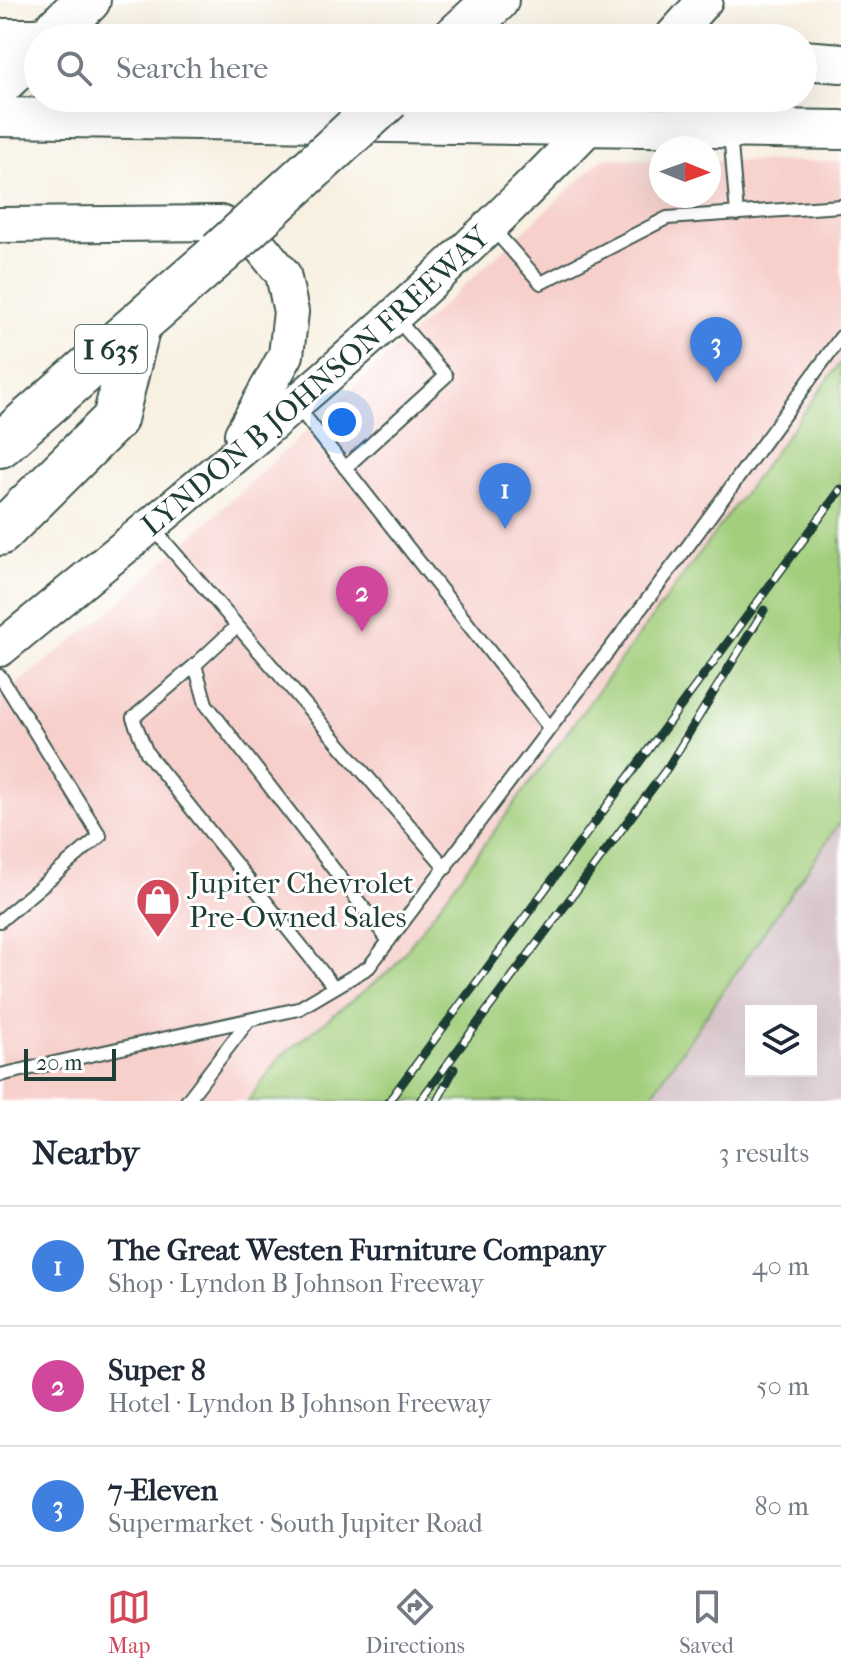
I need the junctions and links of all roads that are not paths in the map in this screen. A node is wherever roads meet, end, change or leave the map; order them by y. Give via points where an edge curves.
1 (88, 0) edge
2 (496, 0) edge
3 (705, 0) edge
4 (63, 24) edge
5 (470, 24) edge
6 (684, 24) edge
7 (0, 38) edge
8 (24, 38) edge
9 (24, 60) edge
10 (817, 61) edge
11 (841, 63) edge
12 (0, 83) edge
13 (374, 112) edge
14 (603, 112) edge
15 (0, 117) edge
16 (588, 128) junction
17 (730, 130) junction
18 (841, 130) edge
19 (841, 206) edge
20 (737, 214) junction
21 (489, 224) junction
22 (0, 225) edge
23 (393, 315) junction
24 (138, 326) junction
25 (841, 337) edge
26 (294, 403) junction
27 (0, 445) edge
28 (221, 468) junction
29 (345, 468) junction
30 (151, 526) junction
31 (0, 533) edge
32 (237, 626) junction
33 (0, 649) edge
34 (195, 665) junction
35 (0, 676) edge
36 (548, 726) junction
37 (446, 868) junction
38 (0, 921) edge
39 (389, 941) junction
40 (334, 987) junction
41 (249, 1020) junction
42 (0, 1075) edge
43 (187, 1101) edge

1 - 4 highway
2 - 5 highway
3 - 6 main road
7 - 8 main road
9 - 12 highway
10 - 11 main road
13 - 24 highway, I 635, bridge
14 - 16 main road, LYNDON B JOHNSON FREEWAY
15 - 16 main road
16 - 17 main road
16 - 21 main road, LYNDON B JOHNSON FREEWAY
17 - 18 main road
17 - 20 lane
19 - 20 lane
20 - 21 lane via 667,218 541,283
21 - 23 main road, LYNDON B JOHNSON FREEWAY
22 - 28 main road via 220,223 251,235 283,274 291,312 286,355
23 - 26 main road, LYNDON B JOHNSON FREEWAY
23 - 29 lane via 446,376
24 - 27 highway, I 635
24 - 31 highway via 115,419
25 - 36 lane
26 - 28 main road, LYNDON B JOHNSON FREEWAY
26 - 29 lane
28 - 30 main road, LYNDON B JOHNSON FREEWAY
29 - 36 lane
30 - 32 lane
30 - 33 main road, LYNDON B JOHNSON FREEWAY
32 - 34 lane
32 - 37 lane
34 - 39 lane via 206,704
34 - 40 lane via 133,718 147,753
35 - 38 lane via 100,836
36 - 37 lane
37 - 39 lane
39 - 40 lane via 369,967
40 - 41 lane via 298,1009
41 - 42 lane
41 - 43 lane

